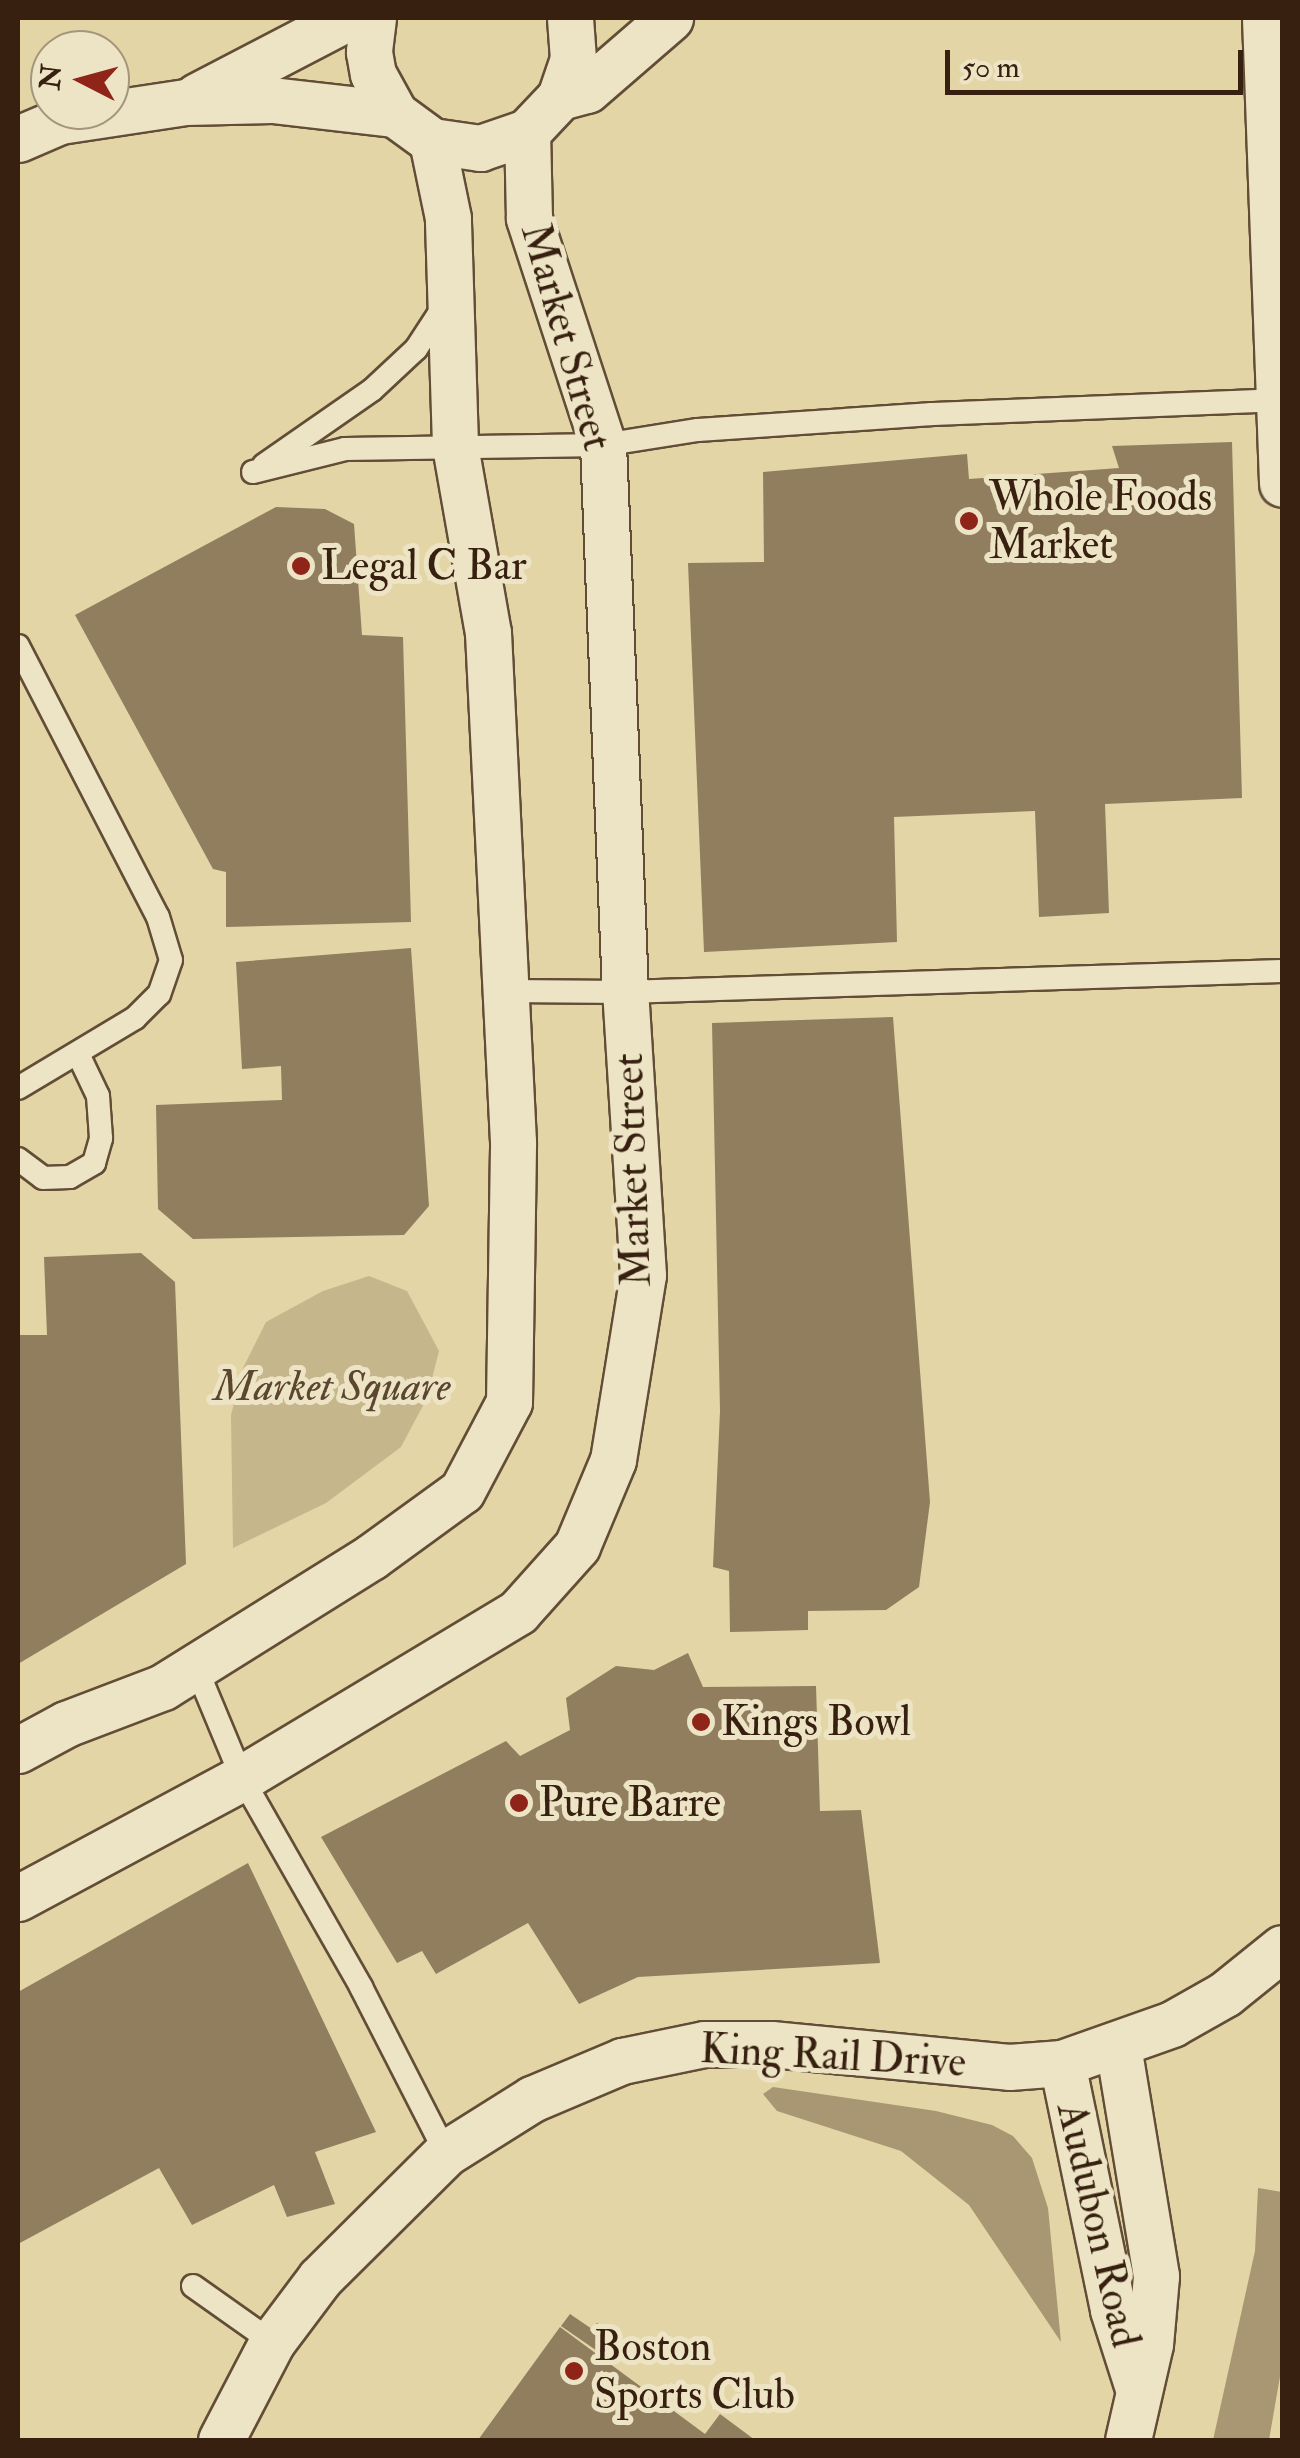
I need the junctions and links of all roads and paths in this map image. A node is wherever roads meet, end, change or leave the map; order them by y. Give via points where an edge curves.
1 (347, 18) edge
2 (373, 18) edge
3 (570, 18) edge
4 (670, 18) edge
5 (1265, 18) edge
6 (560, 97) junction
7 (186, 102) junction
8 (394, 114) junction
9 (527, 132) junction
10 (18, 139) edge
11 (432, 140) junction
12 (448, 300) junction
13 (1278, 400) junction
14 (455, 444) junction
15 (603, 445) junction
16 (1282, 484) edge
17 (18, 646) edge
18 (1282, 971) edge
19 (508, 991) junction
20 (625, 992) junction
21 (78, 1054) junction
22 (18, 1088) edge
23 (18, 1160) edge
24 (195, 1665) junction
25 (18, 1750) edge
26 (242, 1778) junction
27 (18, 1898) edge
28 (1282, 1948) edge
29 (1118, 2046) junction
30 (1062, 2063) junction
31 (446, 2153) junction
32 (193, 2286) dead end
33 (272, 2342) junction
34 (1136, 2386) junction
35 (222, 2440) edge
36 (1128, 2440) edge

1 - 7 street
2 - 8 street via 373,74
3 - 6 street via 573,60
4 - 6 street via 587,90
5 - 13 street
6 - 9 street
7 - 8 street via 272,100
7 - 10 street via 60,121
8 - 11 street
9 - 11 street via 480,148
9 - 15 street, Market Street via 528,218
11 - 12 street, Market Street via 448,218
12 - 14 street, Market Street
12 - 14 lane via 416,349 372,390 252,472 346,449
13 - 15 lane via 716,428
13 - 16 street
14 - 15 lane
14 - 19 street, Market Street via 488,634
15 - 20 street, Market Street
17 - 21 lane via 158,918 171,960 159,994
18 - 20 lane
19 - 20 lane
19 - 24 street, Market Street via 509,1402 462,1490 370,1557
20 - 26 street, Market Street via 643,1276 613,1460 576,1546 518,1612
21 - 22 lane
21 - 23 lane via 98,1096 101,1138 94,1163 70,1177 44,1178
24 - 25 street, Market Street via 163,1687
24 - 26 lane
26 - 27 street, Market Street
26 - 31 lane
28 - 29 street, King Rail Drive via 1225,1994
29 - 30 street, King Rail Drive
29 - 34 street, Audubon Road via 1156,2276 1150,2344
30 - 31 street, King Rail Drive via 1009,2067 771,2044 667,2048 532,2100
30 - 34 street, Audubon Road via 1113,2310
31 - 33 street, King Rail Drive via 320,2278
32 - 33 lane
33 - 35 street, King Rail Drive
34 - 36 street, Audubon Road

